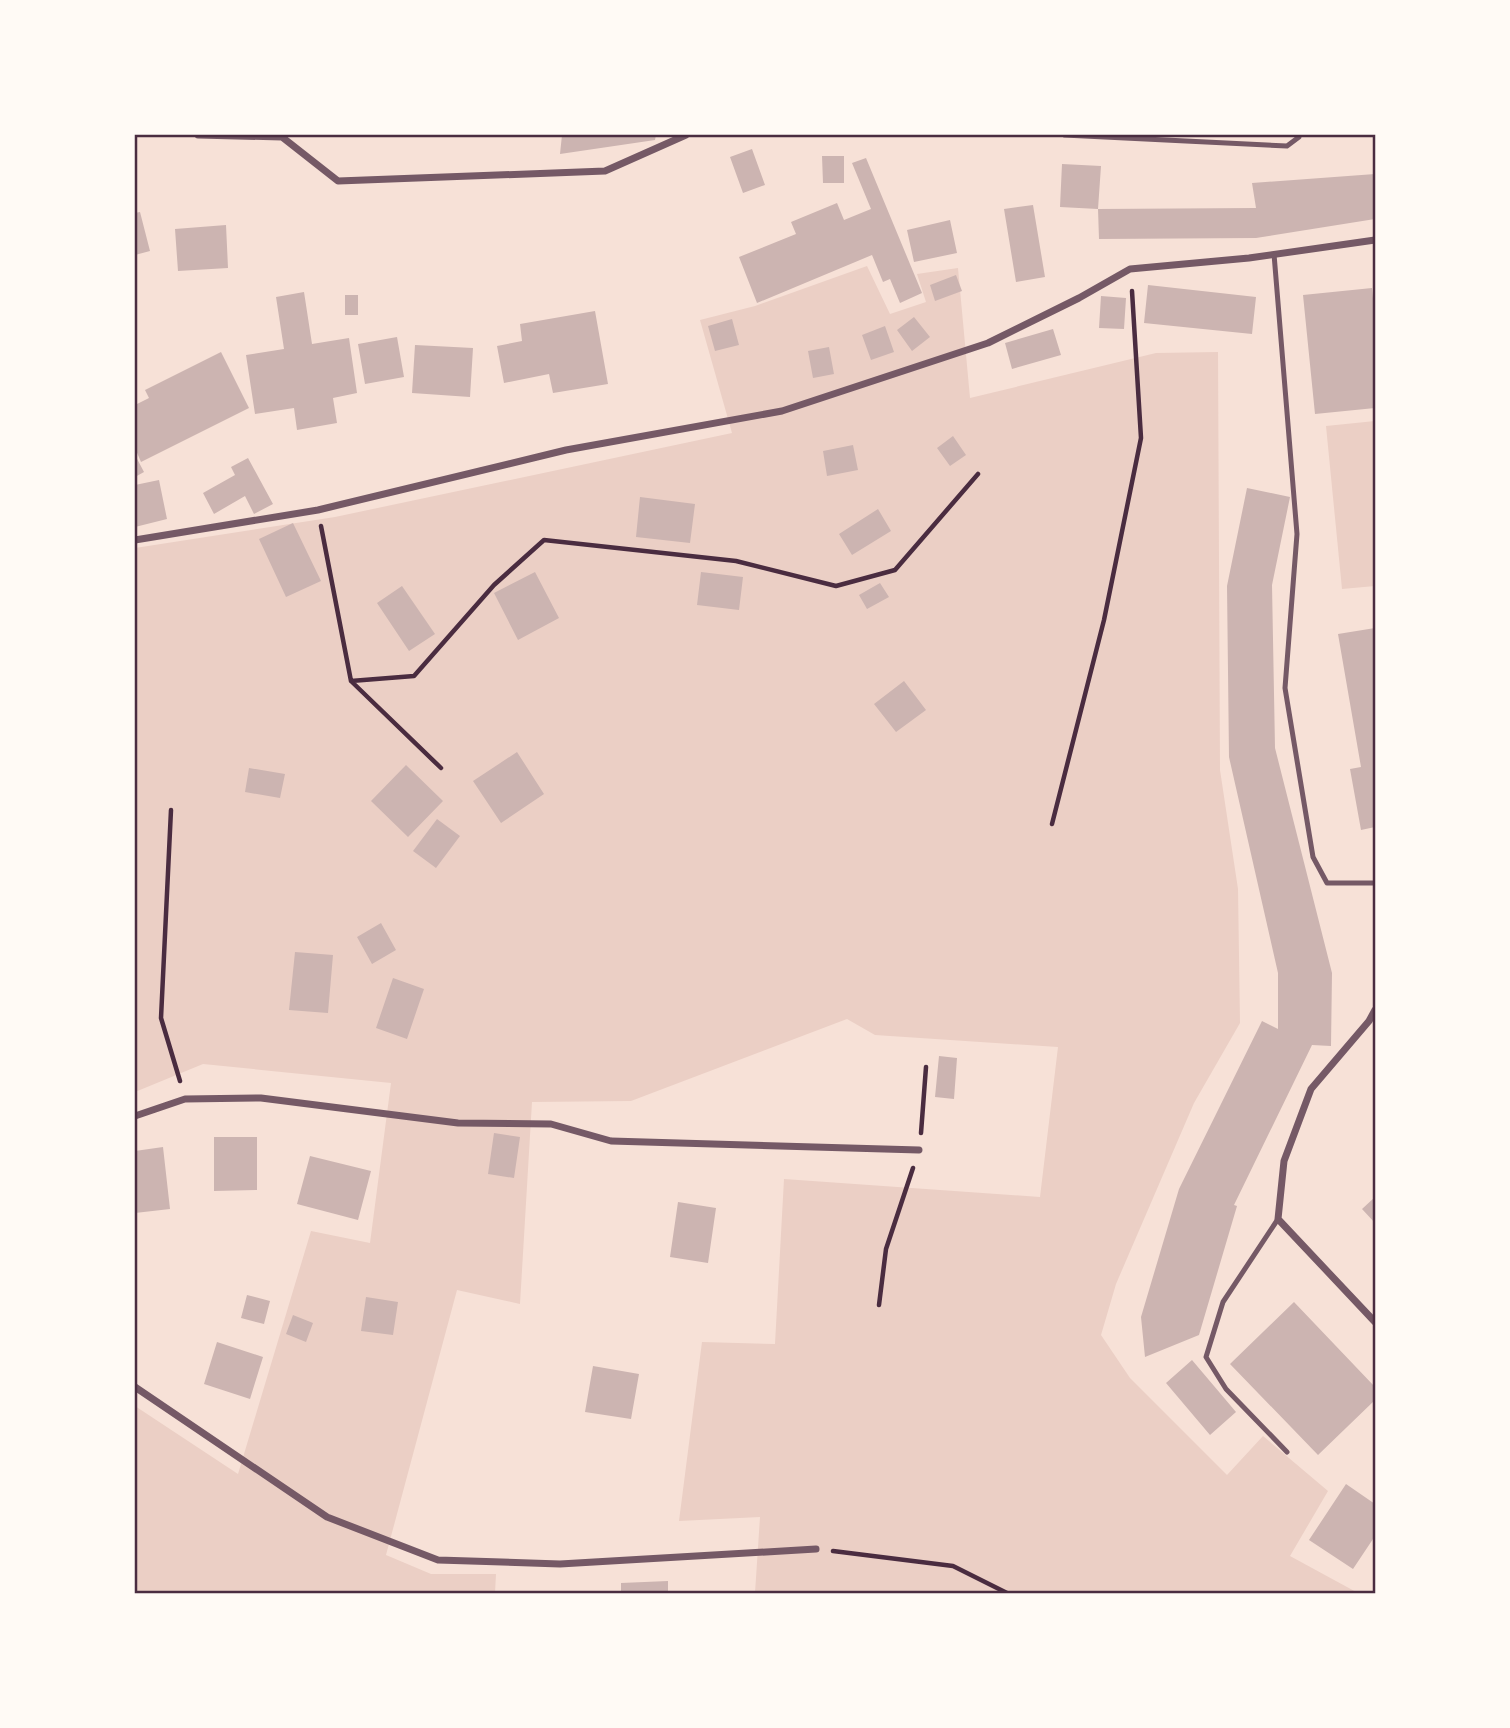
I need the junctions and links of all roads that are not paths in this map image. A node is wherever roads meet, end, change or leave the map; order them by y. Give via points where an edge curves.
1 (198, 135) edge
2 (686, 135) edge
3 (1064, 135) edge
4 (1300, 135) edge
5 (283, 136) edge
6 (1375, 240) edge
7 (1274, 254) junction
8 (135, 540) edge
9 (1375, 883) edge
10 (1375, 1010) edge
11 (135, 1116) edge
12 (919, 1150) road end
13 (1278, 1219) junction
14 (1375, 1322) edge
15 (135, 1387) edge
16 (1287, 1452) dead end
17 (817, 1549) road end

1 - 5 street
2 - 5 street via 605,171 338,181
3 - 4 lane via 1287,146
6 - 7 street
7 - 8 street via 1130,269 988,343 782,411 566,450 318,510
7 - 9 lane via 1297,534 1285,688 1313,857 1327,883
10 - 13 street via 1311,1089 1284,1161
11 - 12 street via 185,1098 261,1098 458,1123 551,1124 611,1141
13 - 14 street
13 - 16 lane via 1223,1302 1206,1357 1226,1389
15 - 17 street via 327,1517 438,1560 560,1564

